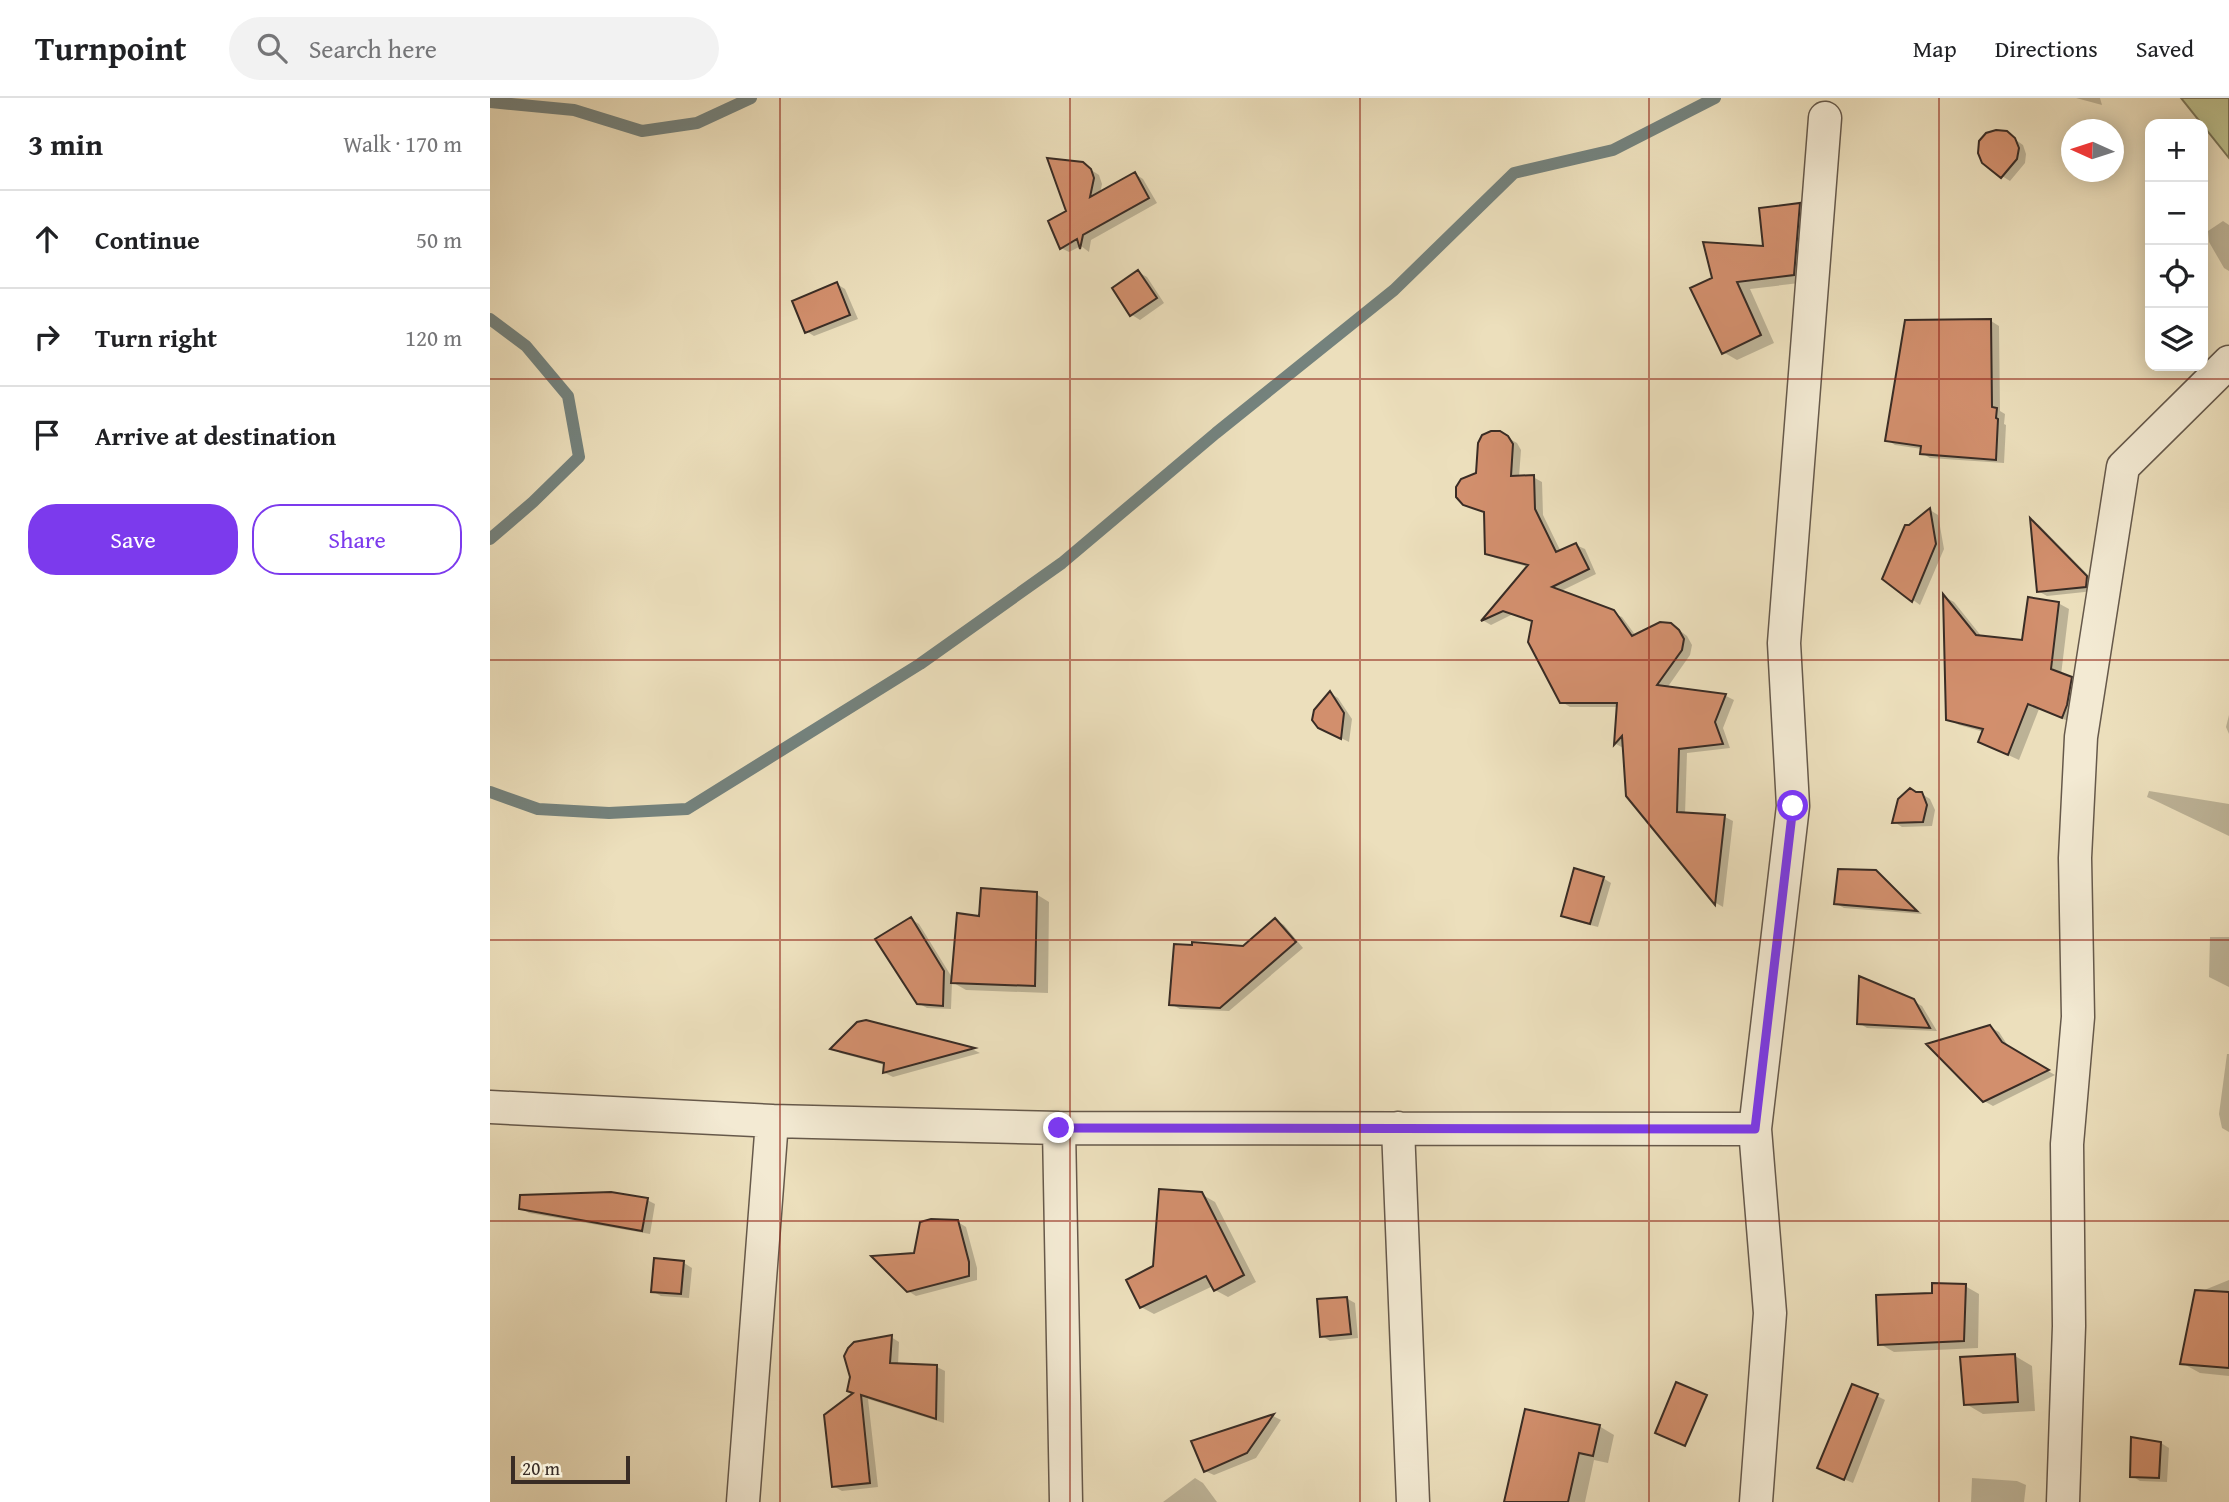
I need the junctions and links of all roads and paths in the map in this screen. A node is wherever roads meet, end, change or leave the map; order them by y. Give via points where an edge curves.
1 (1825, 118) dead end
2 (2229, 362) edge
3 (490, 1107) edge
4 (772, 1121) junction
5 (1059, 1128) junction
6 (1398, 1128) junction
7 (1755, 1129) junction
8 (743, 1502) edge
9 (1066, 1502) edge
10 (1413, 1502) edge
11 (1756, 1502) edge
12 (2063, 1502) edge

1 - 7 street via 1784,643 1793,806
2 - 12 street via 2123,467 2081,737 2075,858 2078,1017 2067,1144 2069,1326
3 - 4 street
4 - 5 street
4 - 8 street
5 - 6 street
5 - 9 street
6 - 7 street
6 - 10 street
7 - 11 street via 1770,1313

